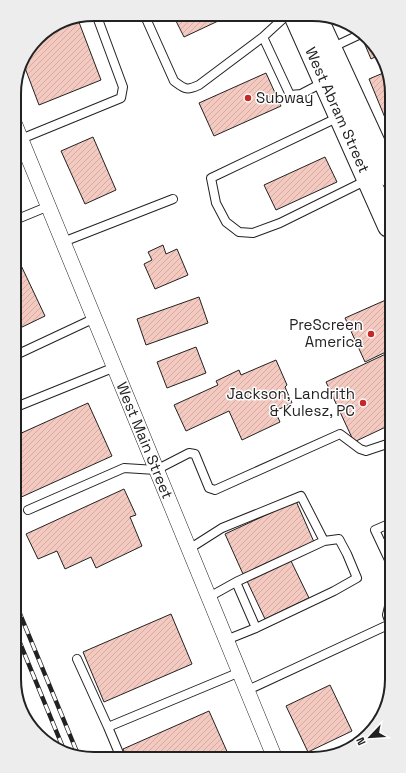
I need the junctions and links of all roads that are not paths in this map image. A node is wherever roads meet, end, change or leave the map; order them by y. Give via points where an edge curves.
1 (99, 21) edge
2 (147, 21) edge
3 (280, 21) edge
4 (298, 21) edge
5 (318, 22) edge
6 (357, 36) edge
7 (263, 37) junction
8 (330, 49) junction
9 (324, 82) junction
10 (340, 116) junction
11 (21, 139) joint
12 (378, 178) edge
13 (173, 199) dead end
14 (384, 200) edge
15 (49, 206) junction
16 (21, 218) edge
17 (63, 242) junction
18 (95, 318) junction
19 (21, 353) edge
20 (115, 367) junction
21 (21, 404) edge
22 (385, 445) edge
23 (156, 470) junction
24 (28, 510) dead end
25 (385, 526) edge
26 (324, 541) junction
27 (190, 549) junction
28 (385, 551) edge
29 (236, 582) junction
30 (210, 598) junction
31 (256, 628) junction
32 (385, 628) edge
33 (226, 640) junction
34 (77, 659) dead end
35 (240, 672) junction
36 (248, 690) junction
37 (108, 727) junction
38 (118, 752) edge
39 (272, 752) edge

1 - 11 lane via 123,87 120,98
2 - 7 lane via 174,81 190,89
3 - 7 lane
4 - 9 main road, West Abram Street
5 - 8 main road, West Abram Street
6 - 8 lane
7 - 9 lane via 290,95 301,94
8 - 12 main road, West Abram Street
9 - 10 main road, West Abram Street
10 - 12 main road, West Abram Street
10 - 12 lane via 211,178 216,203 226,222 239,232 253,233
11 - 15 street, West Main Street
12 - 14 main road, West Abram Street
13 - 17 lane
15 - 16 lane
15 - 17 street, West Main Street
17 - 18 street, West Main Street
18 - 19 lane
18 - 20 street, West Main Street
20 - 21 lane
20 - 23 street, West Main Street
22 - 23 lane via 366,451 360,450 340,434 215,490 209,488 195,454 189,453
23 - 24 lane via 124,468
23 - 27 street, West Main Street
25 - 28 lane via 375,530
26 - 27 lane via 300,496 222,528
26 - 29 lane
26 - 31 lane via 339,539 357,578
27 - 30 street, West Main Street
29 - 30 lane
29 - 31 lane
30 - 33 street, West Main Street
31 - 33 lane
32 - 36 lane
33 - 35 street, West Main Street
34 - 37 lane
35 - 36 street, West Main Street
35 - 37 lane
36 - 39 street, West Main Street
37 - 38 lane

